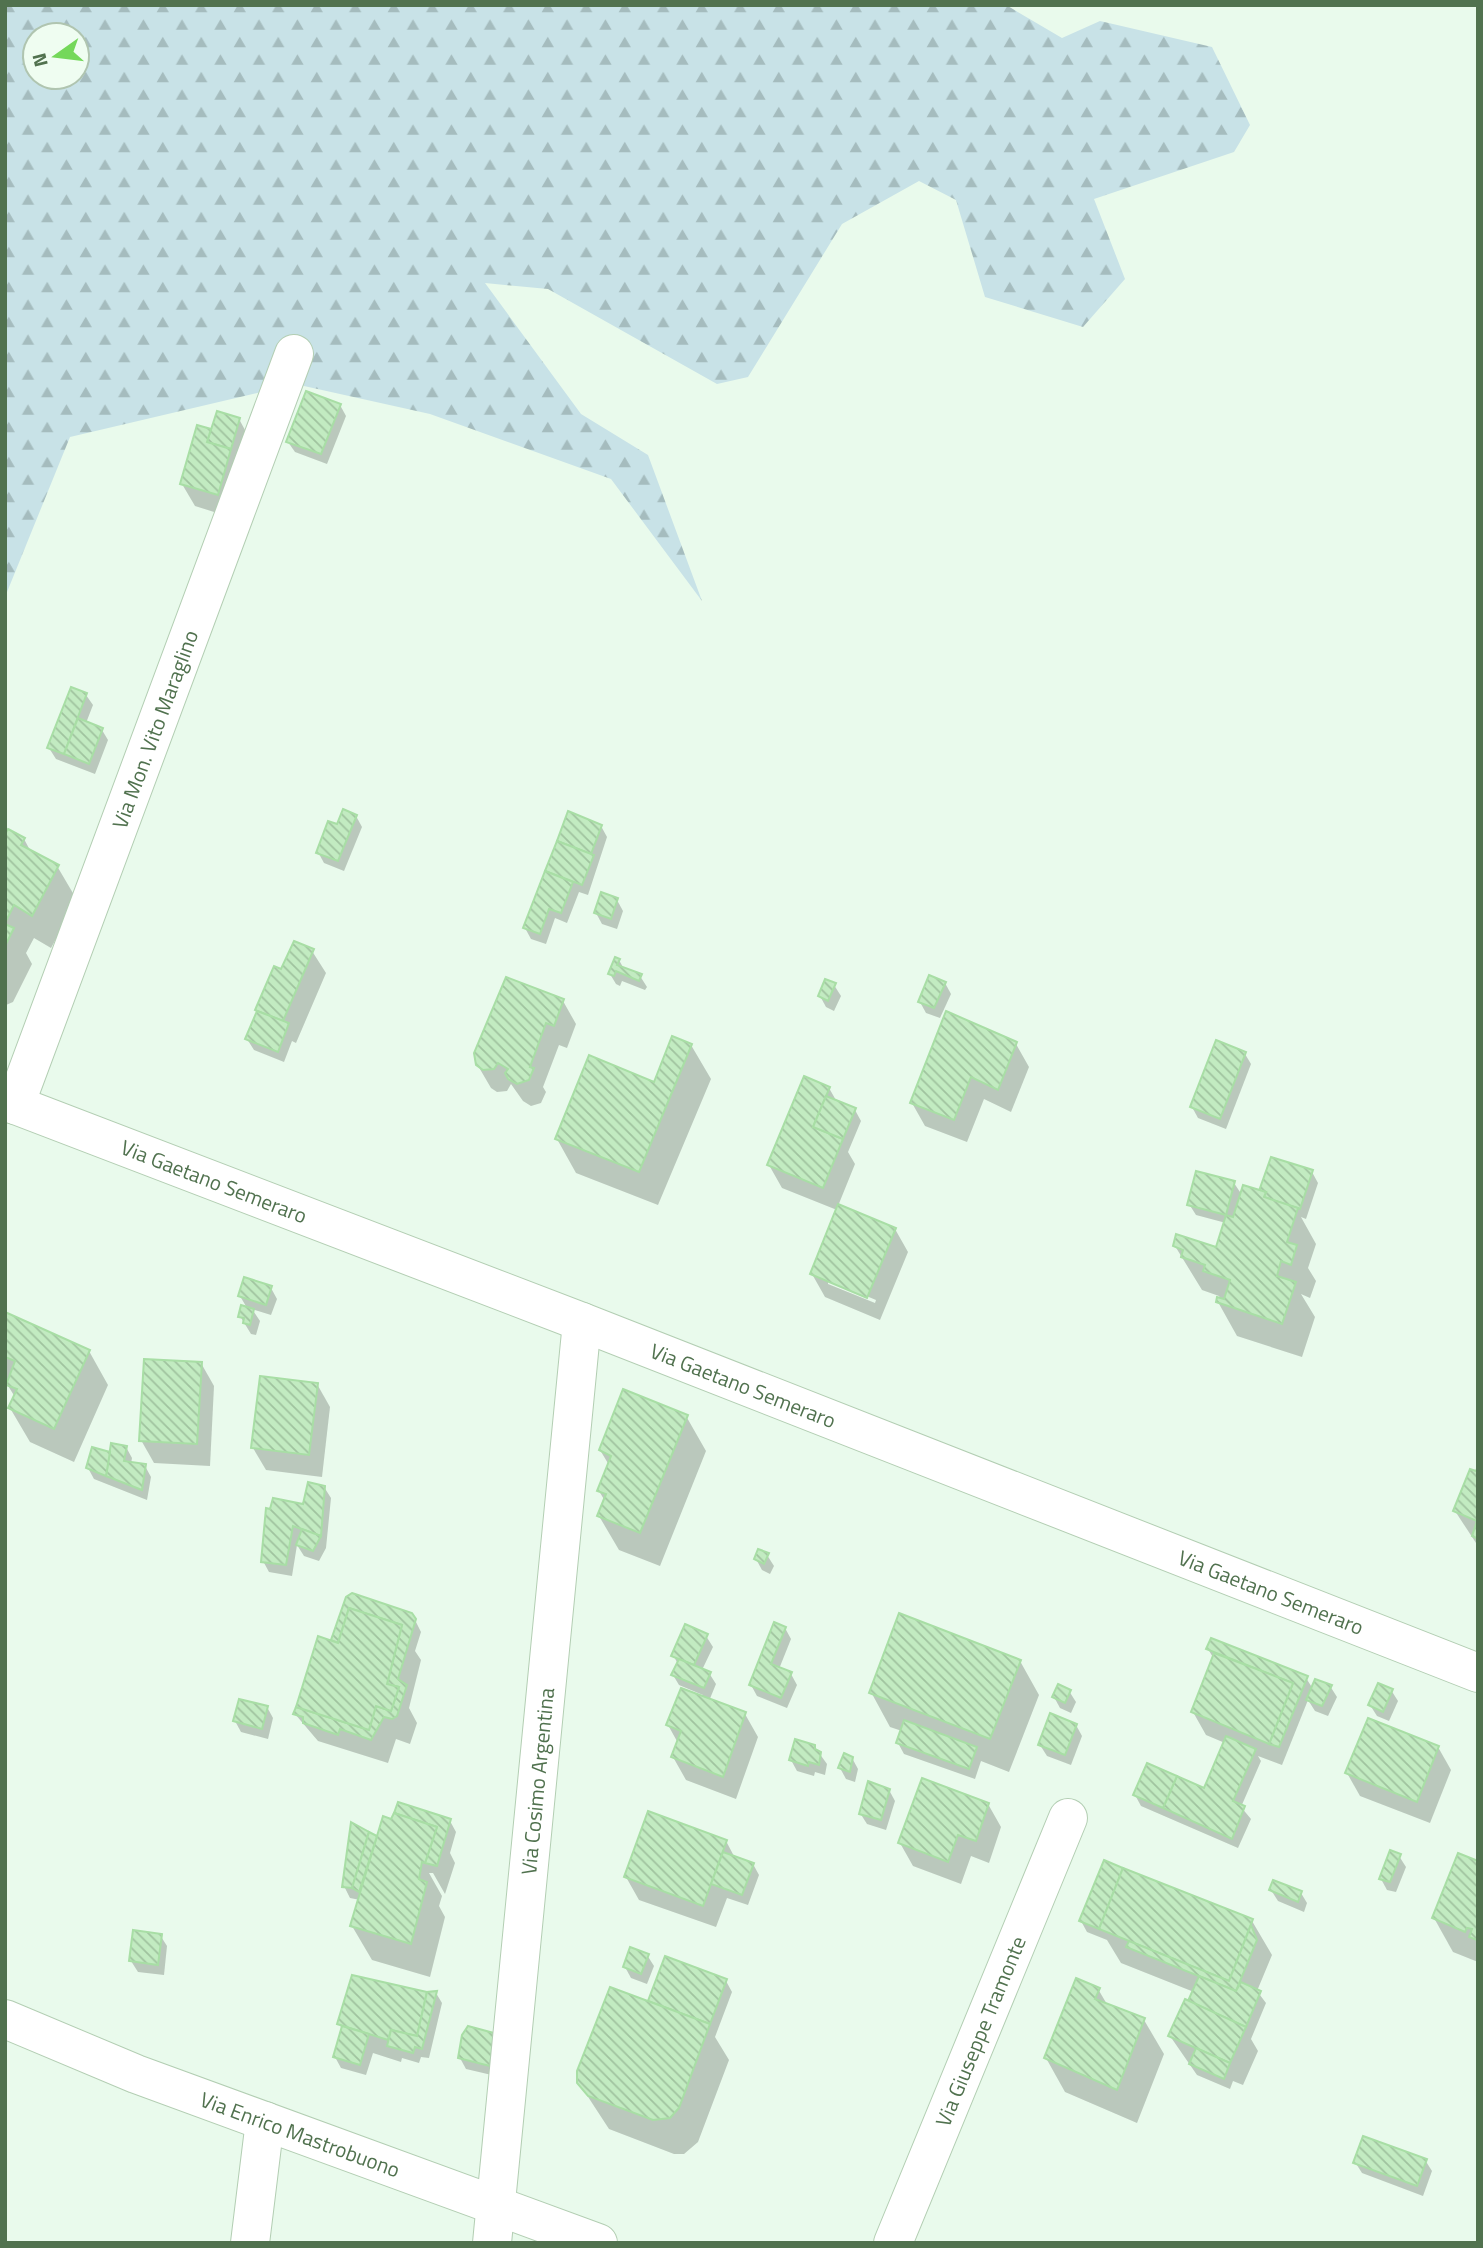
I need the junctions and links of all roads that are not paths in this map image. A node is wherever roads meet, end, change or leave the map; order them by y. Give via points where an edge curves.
1 (294, 355) dead end
2 (10, 1103) edge
3 (582, 1322) junction
4 (1478, 1673) edge
5 (1068, 1818) dead end
6 (5, 2020) edge
7 (265, 2121) junction
8 (494, 2224) edge
9 (250, 2243) edge
10 (598, 2243) edge
11 (893, 2243) edge

1 - 2 street, Via Mon. Vito Maraglino
2 - 3 street, Via Gaetano Semeraro
3 - 4 street, Via Gaetano Semeraro
3 - 8 street, Via Cosimo Argentina
5 - 11 street, Via Giuseppe Tramonte
6 - 7 street, Via Enrico Mastrobuono
7 - 8 street, Via Enrico Mastrobuono
7 - 9 street
8 - 10 street, Via Enrico Mastrobuono

